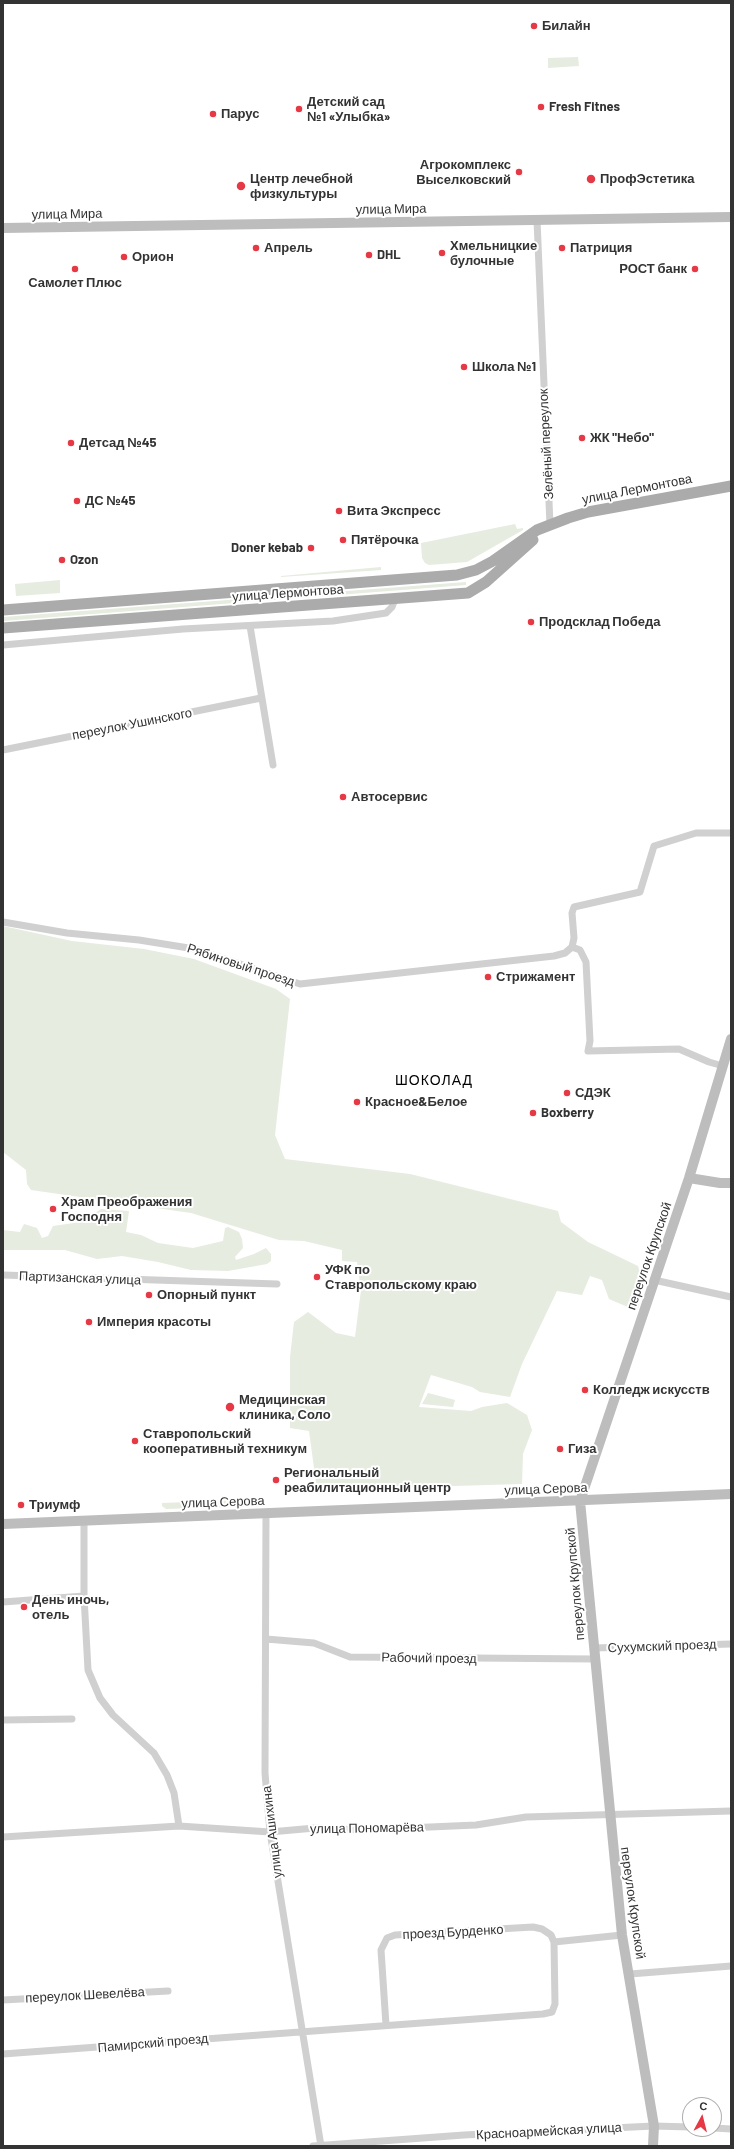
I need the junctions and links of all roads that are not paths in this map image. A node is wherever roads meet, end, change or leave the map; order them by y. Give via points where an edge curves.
1 (731, 217) edge
2 (537, 220) junction
3 (3, 228) edge
4 (731, 486) edge
5 (550, 525) junction
6 (456, 575) junction
7 (456, 595) junction
8 (395, 599) junction
9 (3, 610) edge
10 (250, 626) junction
11 (3, 628) edge
12 (3, 645) edge
13 (261, 698) junction
14 (3, 750) edge
15 (273, 765) dead end
16 (731, 833) edge
17 (3, 922) edge
18 (572, 946) junction
19 (731, 1039) edge
20 (723, 1066) junction
21 (689, 1178) junction
22 (731, 1183) edge
23 (3, 1276) edge
24 (654, 1280) junction
25 (277, 1284) dead end
26 (731, 1297) edge
27 (731, 1494) edge
28 (580, 1501) junction
29 (266, 1514) junction
30 (84, 1521) junction
31 (3, 1524) edge
32 (84, 1596) junction
33 (3, 1602) edge
34 (266, 1639) junction
35 (731, 1644) edge
36 (594, 1648) junction
37 (594, 1659) junction
38 (72, 1718) dead end
39 (3, 1720) edge
40 (731, 1811) edge
41 (609, 1814) junction
42 (179, 1826) junction
43 (270, 1832) junction
44 (3, 1837) edge
45 (622, 1935) junction
46 (554, 1942) junction
47 (731, 1966) edge
48 (630, 1974) junction
49 (168, 1991) dead end
50 (3, 2000) edge
51 (386, 2025) junction
52 (302, 2031) junction
53 (3, 2054) edge
54 (654, 2126) junction
55 (682, 2127) edge
56 (313, 2146) edge
57 (321, 2146) edge
58 (654, 2146) edge

1 - 2 main road, улица Мира
2 - 3 main road, улица Мира
2 - 5 street, Зелёный переулок
4 - 5 main road, улица Лермонтова via 588,512
5 - 6 main road, улица Лермонтова via 537,530 493,561 476,570
5 - 7 main road, улица Лермонтова via 478,588
6 - 7 main road via 468,579 472,584 470,588
6 - 9 main road, улица Лермонтова
7 - 8 main road, улица Лермонтова
8 - 10 street via 392,607 375,616
8 - 11 main road, улица Лермонтова
10 - 12 street via 183,629
10 - 13 street
13 - 14 street, переулок Ушинского
13 - 15 street
16 - 18 street via 696,833 654,846 640,892 574,907
17 - 18 street, Рябиновый проезд via 195,949 300,984 554,956 565,953
18 - 20 street via 580,950 586,962 590,1041 588,1051 679,1049
19 - 20 main road, переулок Крупской
20 - 21 main road, переулок Крупской
21 - 22 main road
21 - 24 main road, переулок Крупской
23 - 25 street, Партизанская улица
24 - 26 street
24 - 28 main road, переулок Крупской
27 - 28 main road, улица Серова
28 - 29 main road, улица Серова
28 - 36 main road, переулок Крупской
29 - 30 main road, улица Серова
29 - 34 street, улица Ашихина
30 - 31 main road, улица Серова
30 - 32 street
32 - 33 street
32 - 42 street via 88,1670 100,1698 113,1715 154,1754 167,1775 174,1793
34 - 37 street, Рабочий проезд via 314,1643 350,1657
34 - 43 street, улица Ашихина via 265,1773
35 - 36 street, Сухумский проезд
36 - 37 main road, переулок Крупской
37 - 41 main road, переулок Крупской
38 - 39 street
40 - 41 street, улица Пономарёва
41 - 43 street, улица Пономарёва via 526,1817 461,1826 361,1830 315,1828
41 - 45 main road, переулок Крупской
42 - 43 street, улица Пономарёва
42 - 44 street, улица Пономарёва
43 - 52 street, улица Ашихина
45 - 46 street
45 - 48 main road, переулок Крупской
46 - 51 street via 555,2004 552,2012
46 - 51 street, проезд Бурденко via 551,1935 533,1927 395,1935 387,1938 381,1950
47 - 48 street
48 - 54 main road, переулок Крупской
49 - 50 street, переулок Шевелёва
51 - 52 street
52 - 53 street, Памирский проезд
52 - 57 street, улица Ашихина
54 - 55 street, Красноармейская улица
54 - 57 street, Красноармейская улица via 464,2135
54 - 58 main road, переулок Крупской
56 - 57 street, Красноармейская улица

